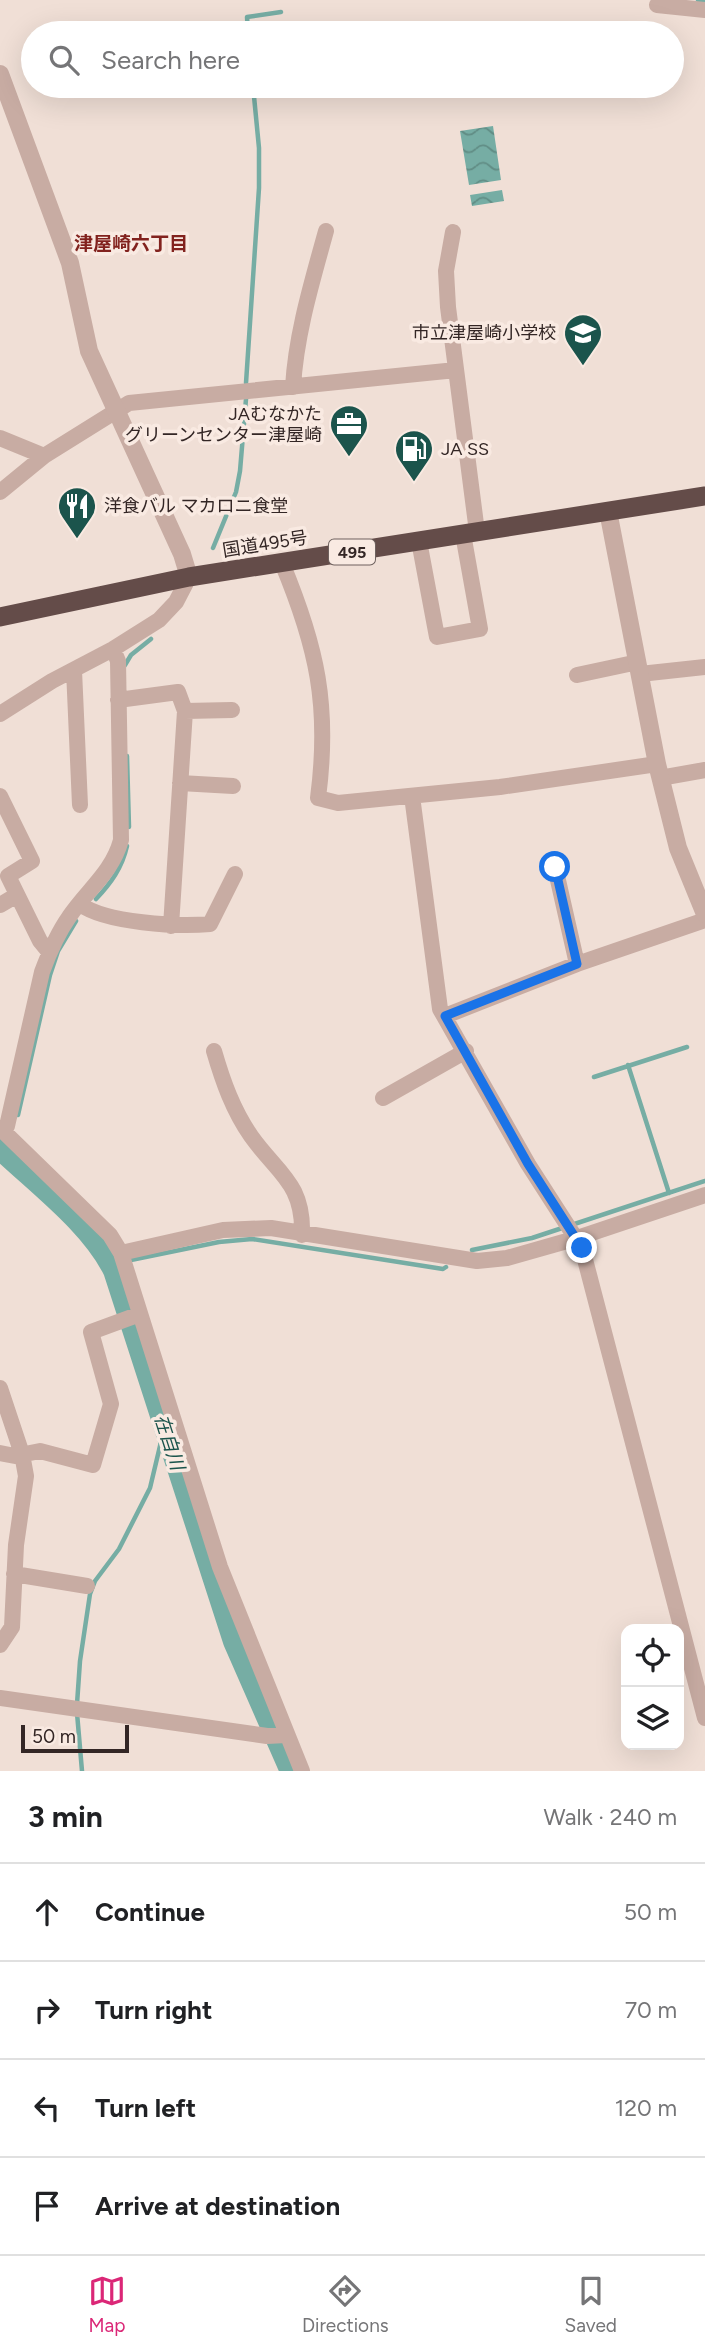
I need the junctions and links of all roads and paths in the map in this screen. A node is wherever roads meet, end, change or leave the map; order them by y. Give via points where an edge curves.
1 (657, 5) dead end
2 (705, 10) edge
3 (0, 74) edge
4 (326, 231) dead end
5 (453, 232) dead end
6 (456, 370) junction
7 (293, 387) junction
8 (116, 413) junction
9 (0, 438) edge
10 (44, 456) junction
11 (0, 492) edge
12 (705, 496) edge
13 (608, 511) junction
14 (470, 533) junction
15 (419, 541) junction
16 (282, 563) junction
17 (189, 577) junction
18 (0, 617) edge
19 (113, 649) junction
20 (705, 667) edge
21 (639, 668) junction
22 (74, 670) junction
23 (577, 675) dead end
24 (118, 700) junction
25 (232, 710) dead end
26 (185, 711) junction
27 (0, 714) edge
28 (705, 770) edge
29 (659, 771) junction
30 (180, 783) junction
31 (233, 786) dead end
32 (0, 796) edge
33 (412, 796) junction
34 (80, 805) dead end
35 (555, 867) dead end
36 (235, 874) dead end
37 (18, 895) junction
38 (80, 904) junction
39 (0, 905) edge
40 (705, 917) edge
41 (171, 926) junction
42 (50, 952) junction
43 (577, 964) junction
44 (445, 1016) junction
45 (214, 1051) dead end
46 (466, 1051) junction
47 (383, 1097) dead end
48 (2, 1130) edge
49 (705, 1195) edge
50 (302, 1235) junction
51 (574, 1239) junction
52 (121, 1253) junction
53 (140, 1314) junction
54 (0, 1388) edge
55 (0, 1453) edge
56 (22, 1454) junction
57 (14, 1574) junction
58 (87, 1586) dead end
59 (0, 1645) edge
60 (0, 1698) edge
61 (705, 1718) edge
62 (286, 1735) junction
63 (302, 1771) edge

1 - 2 street
3 - 8 street via 70,263 89,351
4 - 7 street via 308,299
5 - 6 street via 446,271
6 - 7 street
6 - 14 street
7 - 8 street via 129,403
8 - 10 street
8 - 17 street
9 - 10 street
10 - 11 street
12 - 13 highway, 国道495号 / 495
13 - 14 highway, 国道495号 / 495
13 - 21 street
14 - 15 highway, 国道495号 / 495
14 - 15 street via 480,629 437,637
15 - 16 highway, 国道495号 / 495
16 - 17 highway, 国道495号 / 495
16 - 33 street via 301,607 320,686 324,726 318,798 338,803
17 - 18 highway, 国道495号 / 495
17 - 19 street via 176,602 159,620
19 - 22 street
19 - 24 street via 118,661
20 - 21 street
21 - 23 street
21 - 29 street
22 - 27 street
22 - 34 street
24 - 26 street via 178,692
24 - 38 street via 121,840 117,857
25 - 26 street
26 - 30 street
28 - 29 street
29 - 33 street
29 - 40 street via 678,848
30 - 31 street
30 - 41 street
32 - 37 street via 32,861 8,876
33 - 44 street via 440,1009
35 - 43 street
36 - 41 street via 210,924
37 - 39 street
37 - 42 street
38 - 41 street via 91,912
38 - 42 street
40 - 43 street
42 - 48 street via 8,1126
43 - 44 street
44 - 46 street
45 - 50 street via 231,1103 252,1138 295,1191
46 - 47 street
46 - 51 street
48 - 52 street via 110,1235
49 - 51 street
50 - 51 street via 477,1261 507,1258
50 - 52 street via 271,1228 223,1230
51 - 61 street via 582,1248
52 - 53 street
53 - 56 street via 91,1332 111,1405 93,1465 40,1451
53 - 62 street via 220,1567
54 - 56 street
55 - 56 street
56 - 57 street via 26,1476
57 - 58 street
57 - 59 street via 12,1627
60 - 62 street
62 - 63 street

